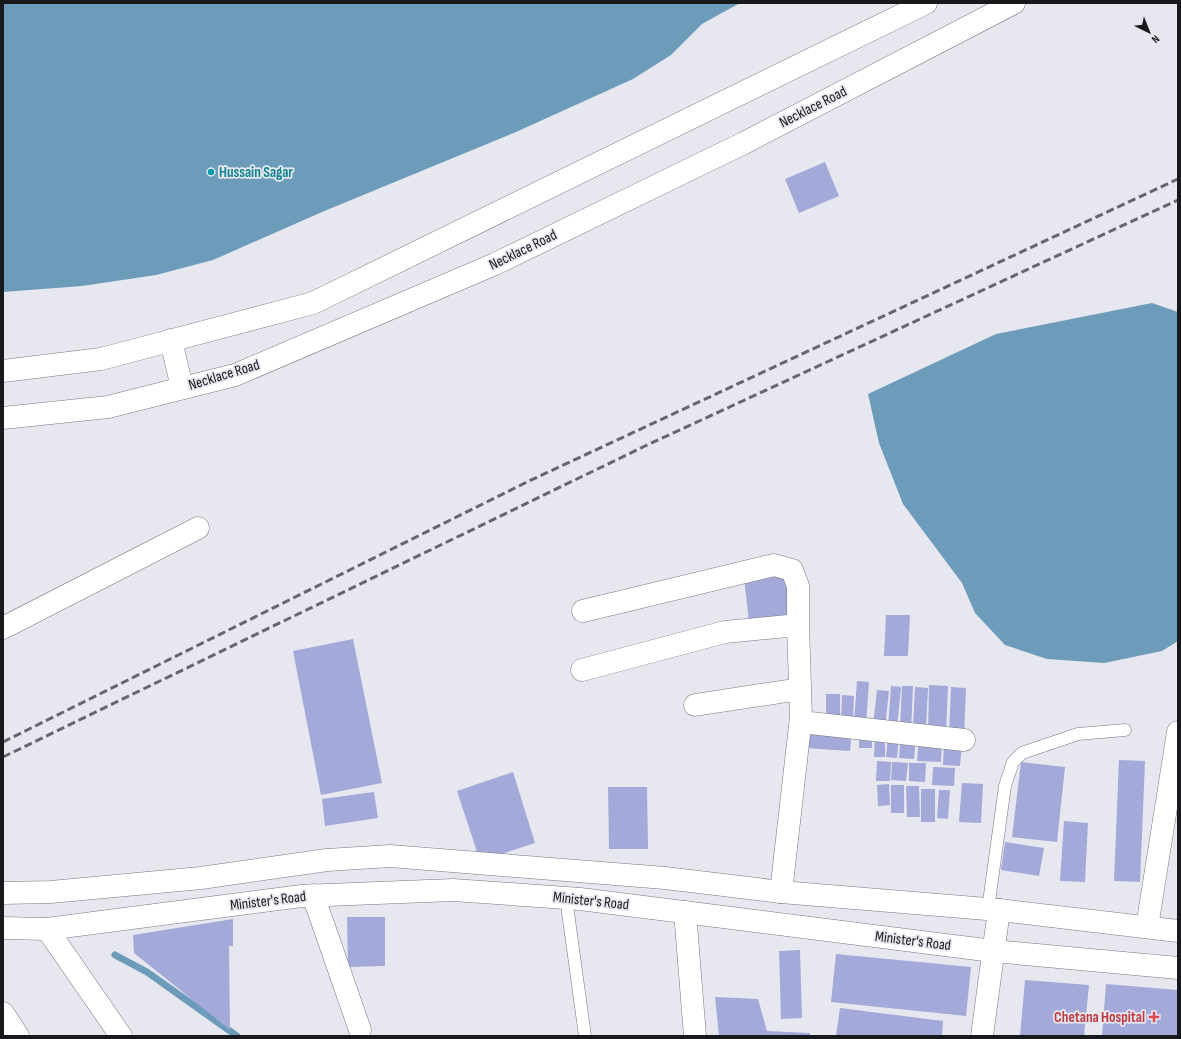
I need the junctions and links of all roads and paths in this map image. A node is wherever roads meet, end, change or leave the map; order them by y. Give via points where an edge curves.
1 (926, 3) edge
2 (1014, 3) edge
3 (171, 340) junction
4 (3, 371) edge
5 (182, 388) junction
6 (3, 418) edge
7 (198, 528) dead end
8 (583, 611) dead end
9 (798, 625) junction
10 (3, 628) edge
11 (582, 670) dead end
12 (800, 689) junction
13 (695, 705) dead end
14 (801, 722) junction
15 (1125, 730) dead end
16 (1178, 732) edge
17 (964, 740) dead end
18 (781, 892) junction
19 (3, 894) edge
20 (313, 895) junction
21 (566, 898) junction
22 (993, 909) junction
23 (685, 912) junction
24 (1147, 927) junction
25 (3, 928) edge
26 (47, 929) junction
27 (1178, 931) edge
28 (993, 951) junction
29 (1178, 968) edge
30 (3, 1013) edge
31 (360, 1030) dead end
32 (18, 1036) edge
33 (121, 1036) edge
34 (585, 1036) edge
35 (695, 1036) edge
36 (982, 1036) edge

1 - 3 main road via 313,303
2 - 5 main road, Necklace Road via 744,143 495,264 235,375
3 - 4 main road via 101,359
3 - 5 main road
5 - 6 main road, Necklace Road via 108,407
7 - 10 main road
8 - 9 main road via 774,565 792,570 798,586
9 - 11 main road via 725,632
9 - 12 main road
12 - 13 main road
12 - 14 main road
14 - 17 main road
14 - 18 main road
15 - 22 lane via 1078,734 1022,753 1013,762 1005,786
16 - 24 main road
18 - 19 main road, Minister's Road via 657,878 390,856 327,860 201,878
18 - 22 main road, Minister's Road
20 - 21 main road, Minister's Road via 453,890
20 - 26 main road, Minister's Road
20 - 31 main road
21 - 23 main road, Minister's Road
21 - 34 lane
22 - 24 main road, Minister's Road
22 - 28 main road
23 - 28 main road, Minister's Road
23 - 35 main road
24 - 27 main road, Minister's Road
25 - 26 main road, Minister's Road
26 - 33 main road
28 - 29 main road, Minister's Road
28 - 36 main road
30 - 32 main road

